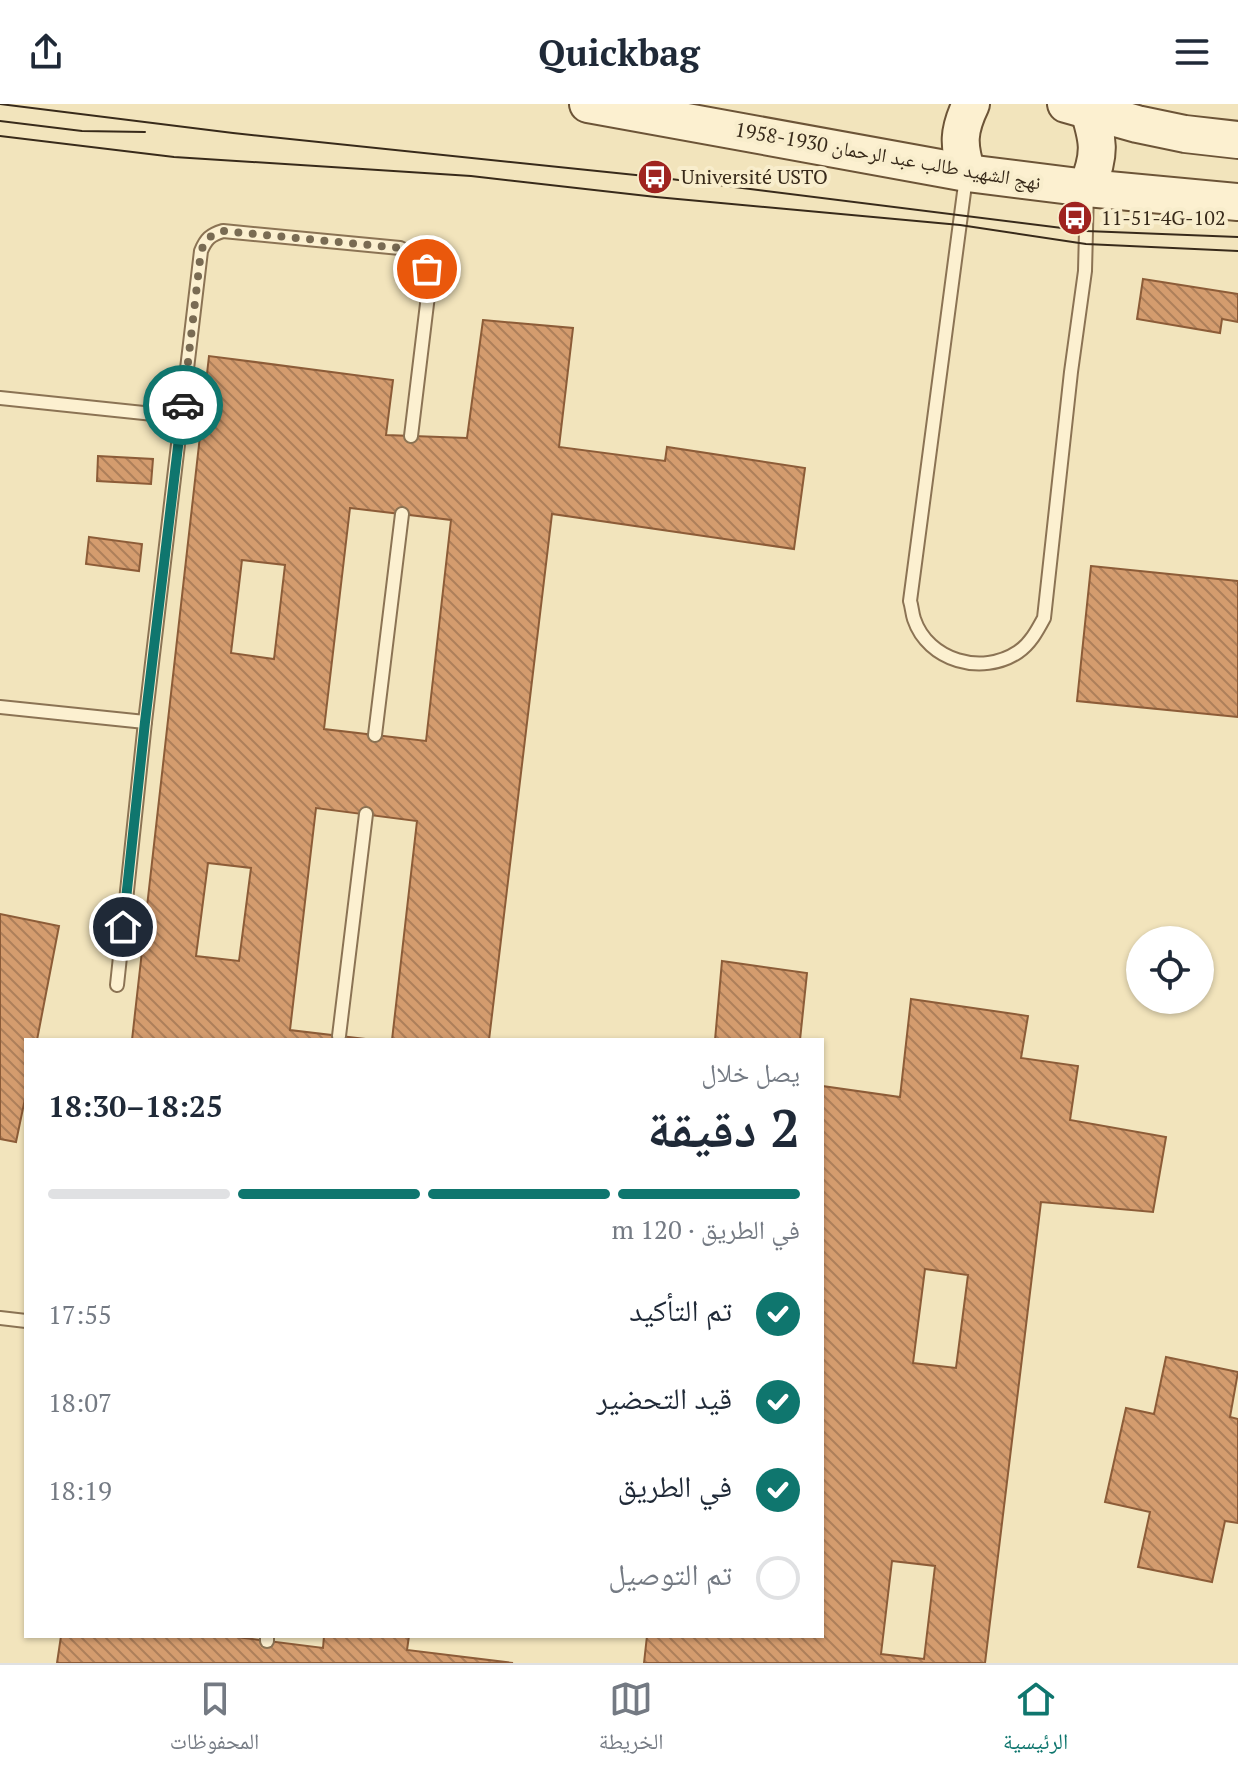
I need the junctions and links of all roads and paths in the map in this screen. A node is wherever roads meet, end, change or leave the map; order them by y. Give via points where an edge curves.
1 (588, 104) edge
2 (971, 104) edge
3 (1080, 106) edge
4 (1238, 140) edge
5 (967, 173) junction
6 (1087, 188) junction
7 (1238, 202) edge
8 (0, 398) edge
9 (182, 417) junction
10 (411, 436) dead end
11 (402, 514) dead end
12 (0, 707) edge
13 (145, 722) junction
14 (375, 735) dead end
15 (366, 814) dead end
16 (117, 985) dead end
17 (339, 1036) dead end
18 (0, 1318) edge
19 (24, 1321) edge

1 - 5 main road, نهج الشهيد طالب عبد الرحمان 1930-1958
2 - 5 main road via 959,138
3 - 4 main road via 1137,124
3 - 6 main road via 1096,131 1095,167
5 - 6 main road, نهج الشهيد طالب عبد الرحمان 1930-1958
5 - 6 lane via 910,601 915,621 941,653 980,664 1019,652 1044,618 1085,271
6 - 7 main road, نهج الشهيد طالب عبد الرحمان 1930-1958
8 - 9 lane
9 - 10 lane via 201,251 212,234 223,231 400,248 417,256 430,279
9 - 13 lane
11 - 14 lane
12 - 13 lane
13 - 16 lane
15 - 17 lane
18 - 19 lane

